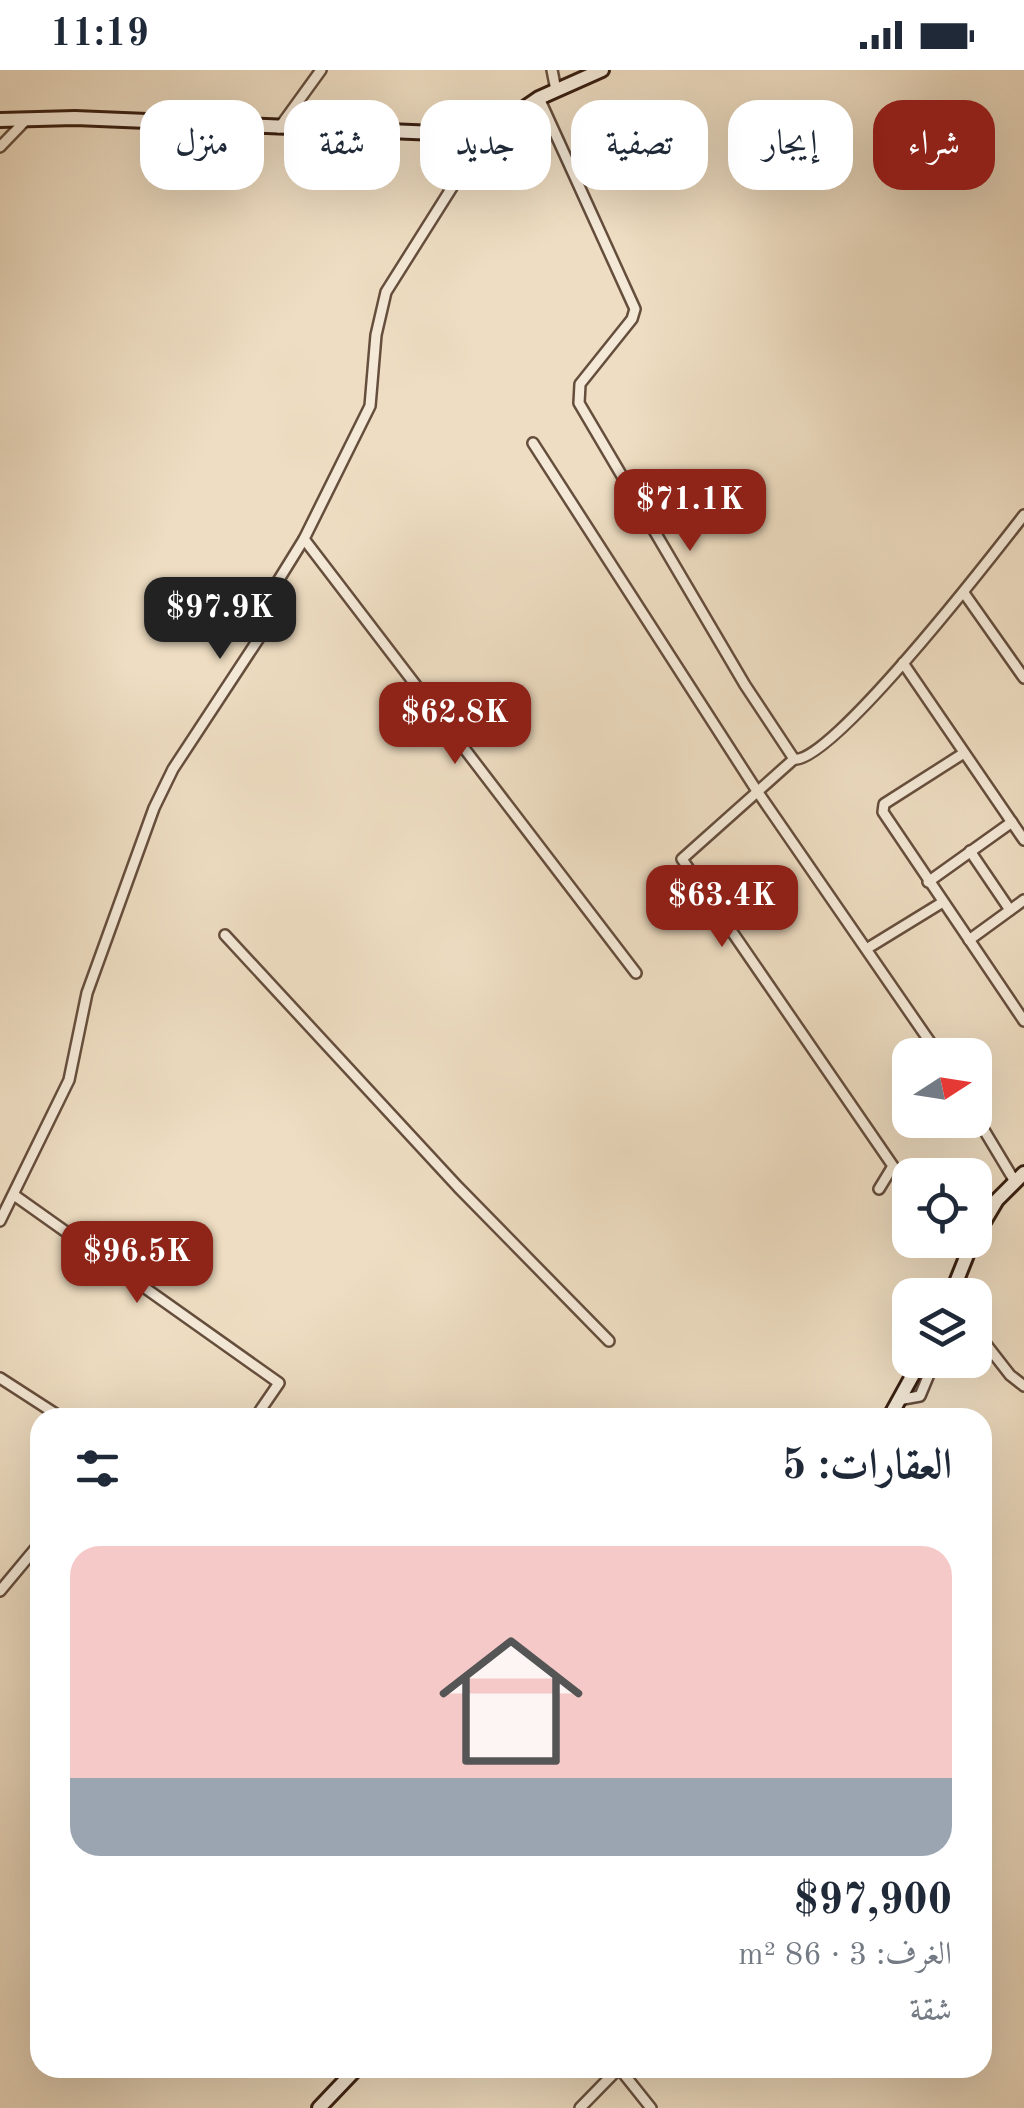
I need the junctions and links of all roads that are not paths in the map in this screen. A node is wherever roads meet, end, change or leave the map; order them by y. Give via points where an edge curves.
1 (320, 70) edge
2 (552, 70) edge
3 (602, 70) edge
4 (556, 90) junction
5 (539, 98) junction
6 (536, 100) edge
7 (0, 120) edge
8 (26, 120) junction
9 (279, 128) junction
10 (420, 133) edge
11 (0, 147) edge
12 (450, 190) edge
13 (533, 443) dead end
14 (1023, 517) edge
15 (304, 538) junction
16 (964, 593) junction
17 (902, 663) junction
18 (1024, 678) edge
19 (964, 753) junction
20 (794, 760) junction
21 (757, 790) junction
22 (1012, 822) junction
23 (1024, 840) edge
24 (970, 852) junction
25 (928, 882) junction
26 (1024, 900) edge
27 (943, 902) junction
28 (1010, 910) junction
29 (225, 935) dead end
30 (970, 940) junction
31 (868, 948) junction
32 (636, 973) dead end
33 (1023, 1016) edge
34 (928, 1038) edge
35 (992, 1138) edge
36 (1019, 1176) edge
37 (880, 1189) dead end
38 (14, 1195) junction
39 (992, 1214) edge
40 (0, 1221) edge
41 (609, 1341) dead end
42 (992, 1352) edge
43 (0, 1378) edge
44 (911, 1378) edge
45 (928, 1378) edge
46 (1024, 1386) edge
47 (898, 1400) junction
48 (46, 1408) edge
49 (262, 1408) edge
50 (894, 1408) edge
51 (30, 1555) edge
52 (0, 1591) edge
53 (348, 2078) edge
54 (609, 2078) edge
55 (627, 2078) edge
56 (319, 2108) edge
57 (580, 2108) edge
58 (651, 2108) edge

1 - 9 street
2 - 4 street
3 - 4 street
4 - 5 street
5 - 6 street
5 - 20 street via 635,309 580,384 582,409
7 - 8 street
8 - 9 street
8 - 11 street
9 - 10 street
12 - 15 street via 386,292 370,406
13 - 21 street
14 - 16 street
15 - 32 street
15 - 38 street via 278,581 264,632 154,808 87,993 69,1080
16 - 17 street
16 - 18 street
17 - 19 street
17 - 20 street via 822,745 805,760
19 - 22 street
19 - 25 street via 882,808
20 - 21 street
21 - 31 street
21 - 37 street via 682,859 893,1166
22 - 23 street
22 - 24 street
24 - 25 street
24 - 28 street
25 - 27 street
26 - 28 street
27 - 30 street
27 - 31 street
28 - 30 street
29 - 41 street
30 - 33 street
31 - 34 street
35 - 36 street
36 - 39 street
38 - 40 street
38 - 49 street via 279,1384
42 - 46 street
43 - 48 street
44 - 47 street
45 - 47 street via 920,1396
47 - 50 street
51 - 52 street
53 - 56 street
54 - 57 street
55 - 58 street

